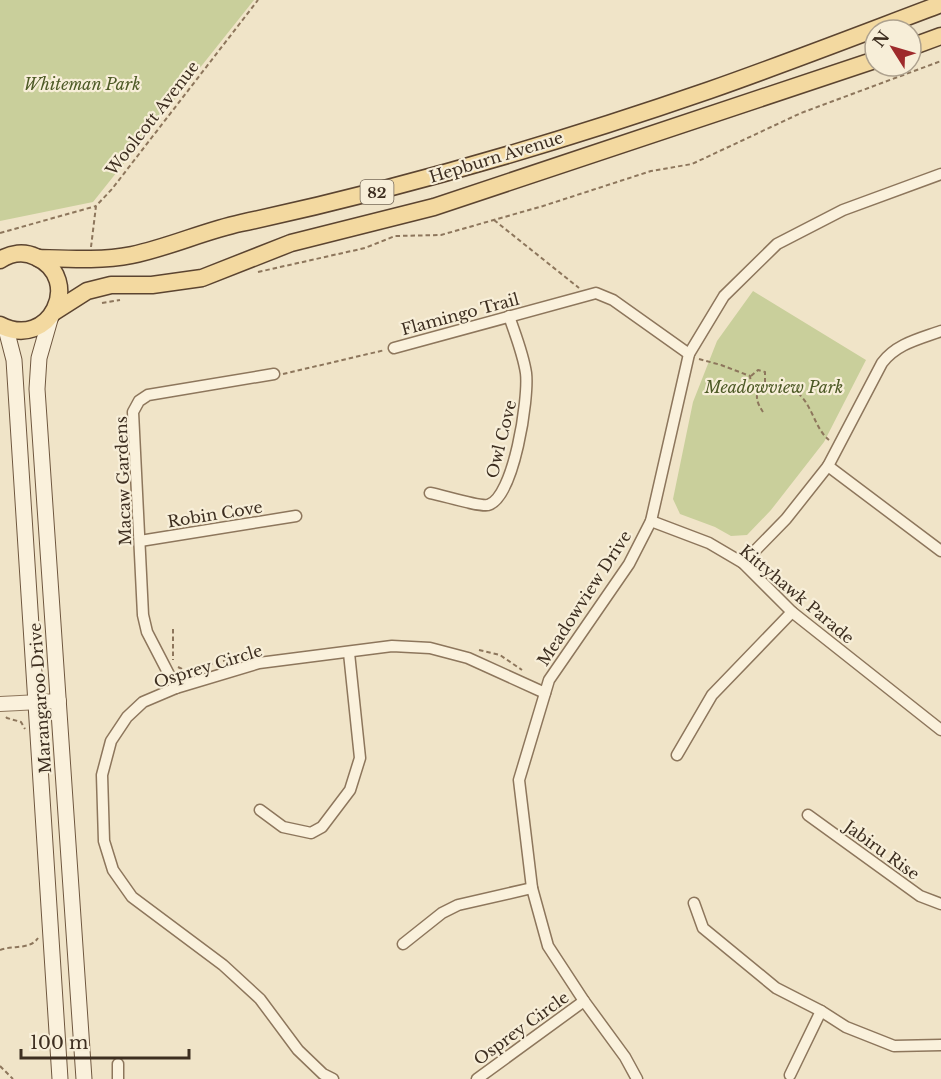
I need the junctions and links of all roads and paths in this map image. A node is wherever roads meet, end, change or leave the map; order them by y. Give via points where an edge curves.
1 (258, 0) edge
2 (941, 4) edge
3 (941, 36) edge
4 (923, 43) edge
5 (941, 61) edge
6 (863, 64) edge
7 (941, 174) edge
8 (96, 206) junction
9 (494, 220) junction
10 (0, 233) edge
11 (38, 258) junction
12 (0, 260) edge
13 (90, 260) junction
14 (252, 273) dead end
15 (588, 295) junction
16 (123, 299) dead end
17 (102, 303) dead end
18 (52, 314) junction
19 (509, 316) junction
20 (3, 327) edge
21 (941, 331) edge
22 (394, 348) joint
23 (702, 351) dead end
24 (693, 356) junction
25 (274, 374) joint
26 (750, 376) junction
27 (765, 383) junction
28 (759, 387) junction
29 (764, 412) dead end
30 (838, 446) junction
31 (828, 466) junction
32 (430, 493) dead end
33 (296, 516) dead end
34 (651, 521) junction
35 (140, 541) junction
36 (941, 551) edge
37 (743, 563) junction
38 (792, 612) junction
39 (173, 629) dead end
40 (476, 649) dead end
41 (349, 652) junction
42 (239, 657) dead end
43 (198, 670) dead end
44 (193, 672) dead end
45 (528, 674) dead end
46 (176, 688) junction
47 (545, 693) junction
48 (59, 701) junction
49 (35, 702) junction
50 (0, 704) edge
51 (941, 730) edge
52 (676, 755) dead end
53 (260, 810) dead end
54 (808, 815) dead end
55 (532, 888) junction
56 (694, 903) dead end
57 (941, 904) edge
58 (41, 933) dead end
59 (403, 944) dead end
60 (0, 950) edge
61 (584, 1002) junction
62 (821, 1011) junction
63 (941, 1045) edge
64 (118, 1064) dead end
65 (0, 1066) edge
66 (790, 1075) dead end
67 (324, 1077) edge
68 (13, 1079) edge
69 (60, 1079) edge
70 (84, 1079) edge
71 (118, 1079) edge
72 (477, 1079) edge
73 (637, 1079) edge

1 - 8 path, Woolcott Avenue
2 - 13 main road, Hepburn Avenue / 82 via 710,90 457,169 370,194 216,229 132,255
3 - 4 main road
5 - 9 path via 801,113 692,164 651,171
6 - 18 main road, Hepburn Avenue / 82 via 434,207 291,243 202,278 111,285 87,291
7 - 24 street, Meadowview Drive via 843,210 777,244 724,296
8 - 10 path
8 - 13 path
9 - 14 path via 441,235 395,236 365,248
9 - 15 path
11 - 12 main road, 82 via 17,254
11 - 13 main road, Hepburn Avenue / 82
11 - 18 main road via 57,278 59,298
15 - 19 street, Flamingo Trail
15 - 24 street, Flamingo Trail via 596,293 613,300
16 - 17 path
18 - 20 main road, 82 via 34,329
18 - 48 main road, Marangaroo Drive via 39,358 37,389
19 - 22 street, Flamingo Trail
19 - 32 street, Owl Cove via 527,387 511,473 502,494 486,506
20 - 49 main road, Marangaroo Drive via 14,367
21 - 30 street via 890,352
22 - 25 path, Flamingo Trail via 287,375
23 - 24 path
24 - 26 path
24 - 34 street, Meadowview Drive
25 - 35 street, Macaw Gardens via 148,394 139,401 134,412
26 - 27 path via 758,370 765,372
26 - 28 path via 751,384
27 - 28 path
27 - 30 path via 792,390 803,398 821,432
28 - 29 path via 756,395
30 - 31 street
31 - 36 street
31 - 37 street via 786,519
33 - 35 street, Robin Cove
34 - 37 street, Kittyhawk Parade via 709,543
34 - 47 street, Meadowview Drive via 629,564 549,680
35 - 46 street, Macaw Gardens via 145,624
37 - 38 street, Kittyhawk Parade
38 - 51 street, Kittyhawk Parade
38 - 52 street via 712,695
39 - 44 path via 173,662
40 - 45 path via 500,655
41 - 46 street, Osprey Circle via 259,663
41 - 47 street, Osprey Circle via 392,646 430,648 468,658
41 - 53 street via 360,758 350,790 322,827 311,833 283,828
42 - 43 path
46 - 67 street, Osprey Circle via 144,702 127,717 111,741 102,786 104,841 113,870 132,897 223,965 260,999
47 - 55 street, Meadowview Drive via 519,780
48 - 49 street
48 - 70 main road, Marangaroo Drive
49 - 50 street
49 - 69 main road, Marangaroo Drive
54 - 57 street, Jabiru Rise via 920,896
55 - 59 street via 458,905
55 - 61 street, Meadowview Drive via 548,945
56 - 62 street via 703,928 776,988
58 - 60 path via 30,945
61 - 72 street, Osprey Circle
61 - 73 street, Meadowview Drive via 625,1056
62 - 63 street via 846,1027 894,1046
62 - 66 street
64 - 71 street
65 - 68 path

